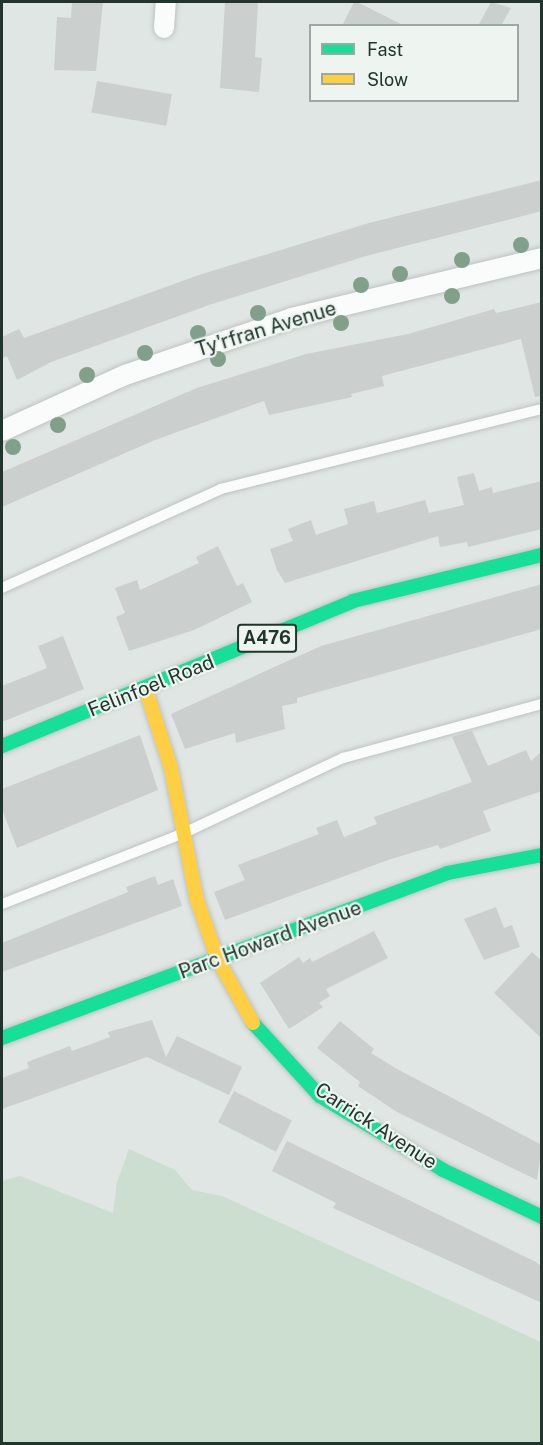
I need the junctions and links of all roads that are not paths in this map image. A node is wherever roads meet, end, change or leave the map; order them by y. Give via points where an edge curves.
1 (166, 2) edge
2 (164, 28) dead end
3 (542, 258) edge
4 (542, 409) edge
5 (2, 431) edge
6 (542, 555) edge
7 (2, 588) edge
8 (146, 690) junction
9 (542, 704) edge
10 (2, 746) edge
11 (184, 833) junction
12 (542, 855) edge
13 (2, 904) edge
14 (218, 960) junction
15 (2, 1038) edge
16 (542, 1217) edge

1 - 2 street
3 - 5 street, Ty'rfran Avenue via 292,318 125,375
4 - 7 lane via 221,489
6 - 8 street, Felinfoel Road / A476 via 353,601
8 - 10 street, Felinfoel Road / A476
8 - 11 street, Carrick Avenue via 171,768
9 - 11 lane via 343,758
11 - 13 lane
11 - 14 street, Carrick Avenue via 197,900
12 - 14 street, Parc Howard Avenue via 447,873
14 - 15 street, Parc Howard Avenue
14 - 16 street, Carrick Avenue via 249,1017 320,1095 443,1170

